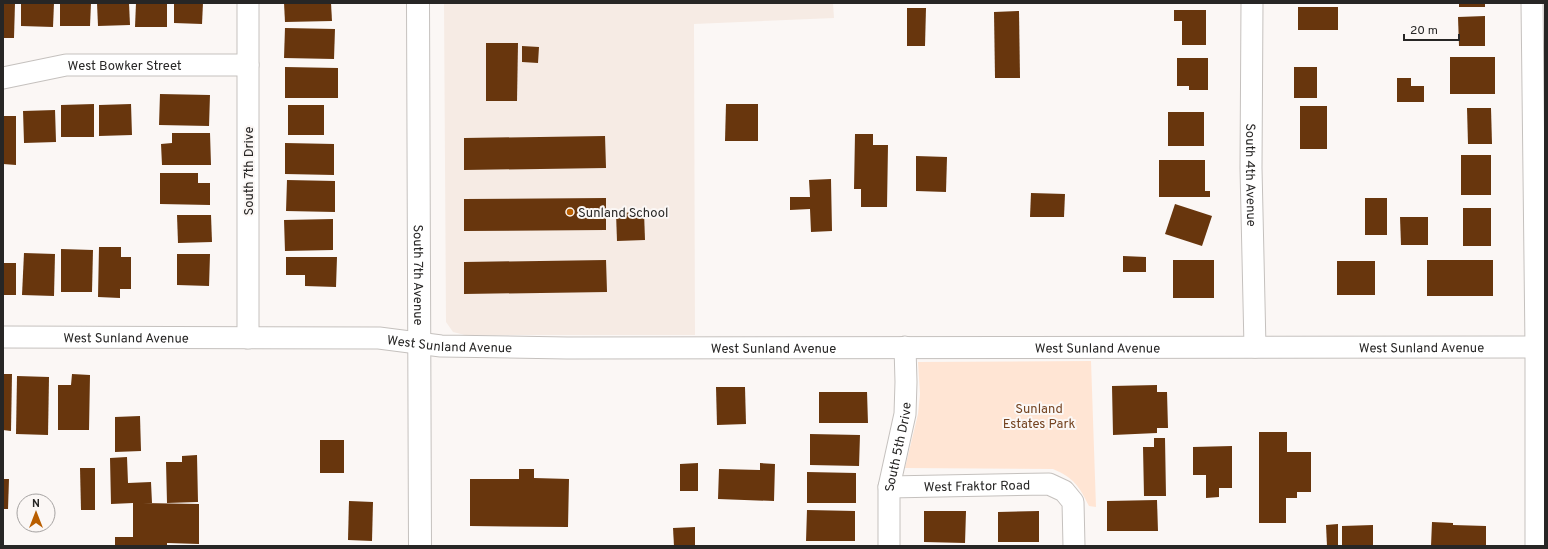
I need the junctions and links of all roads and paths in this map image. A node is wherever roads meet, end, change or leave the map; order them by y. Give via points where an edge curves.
1 (248, 3) edge
2 (418, 3) edge
3 (1252, 3) edge
4 (1532, 3) edge
5 (248, 65) junction
6 (3, 78) edge
7 (3, 337) edge
8 (248, 338) junction
9 (419, 343) junction
10 (905, 347) junction
11 (1255, 347) junction
12 (1541, 347) edge
13 (889, 487) junction
14 (420, 546) edge
15 (889, 546) edge
16 (1074, 546) edge
17 (1536, 546) edge

1 - 5 street, South 7th Drive
2 - 9 main road, South 7th Avenue
3 - 11 street, South 4th Avenue via 1251,168
4 - 12 street
5 - 6 street, West Bowker Street via 66,65
5 - 8 street, South 7th Drive
7 - 8 street, West Sunland Avenue
8 - 9 street, West Sunland Avenue via 379,338
9 - 10 street, West Sunland Avenue via 446,346 567,348
9 - 14 main road, South 7th Avenue
10 - 11 street, West Sunland Avenue
10 - 13 street, South 5th Drive via 905,414
11 - 12 street, West Sunland Avenue
12 - 17 street
13 - 15 street, South 5th Drive
13 - 16 street, West Fraktor Road via 1049,484 1064,491 1073,502

